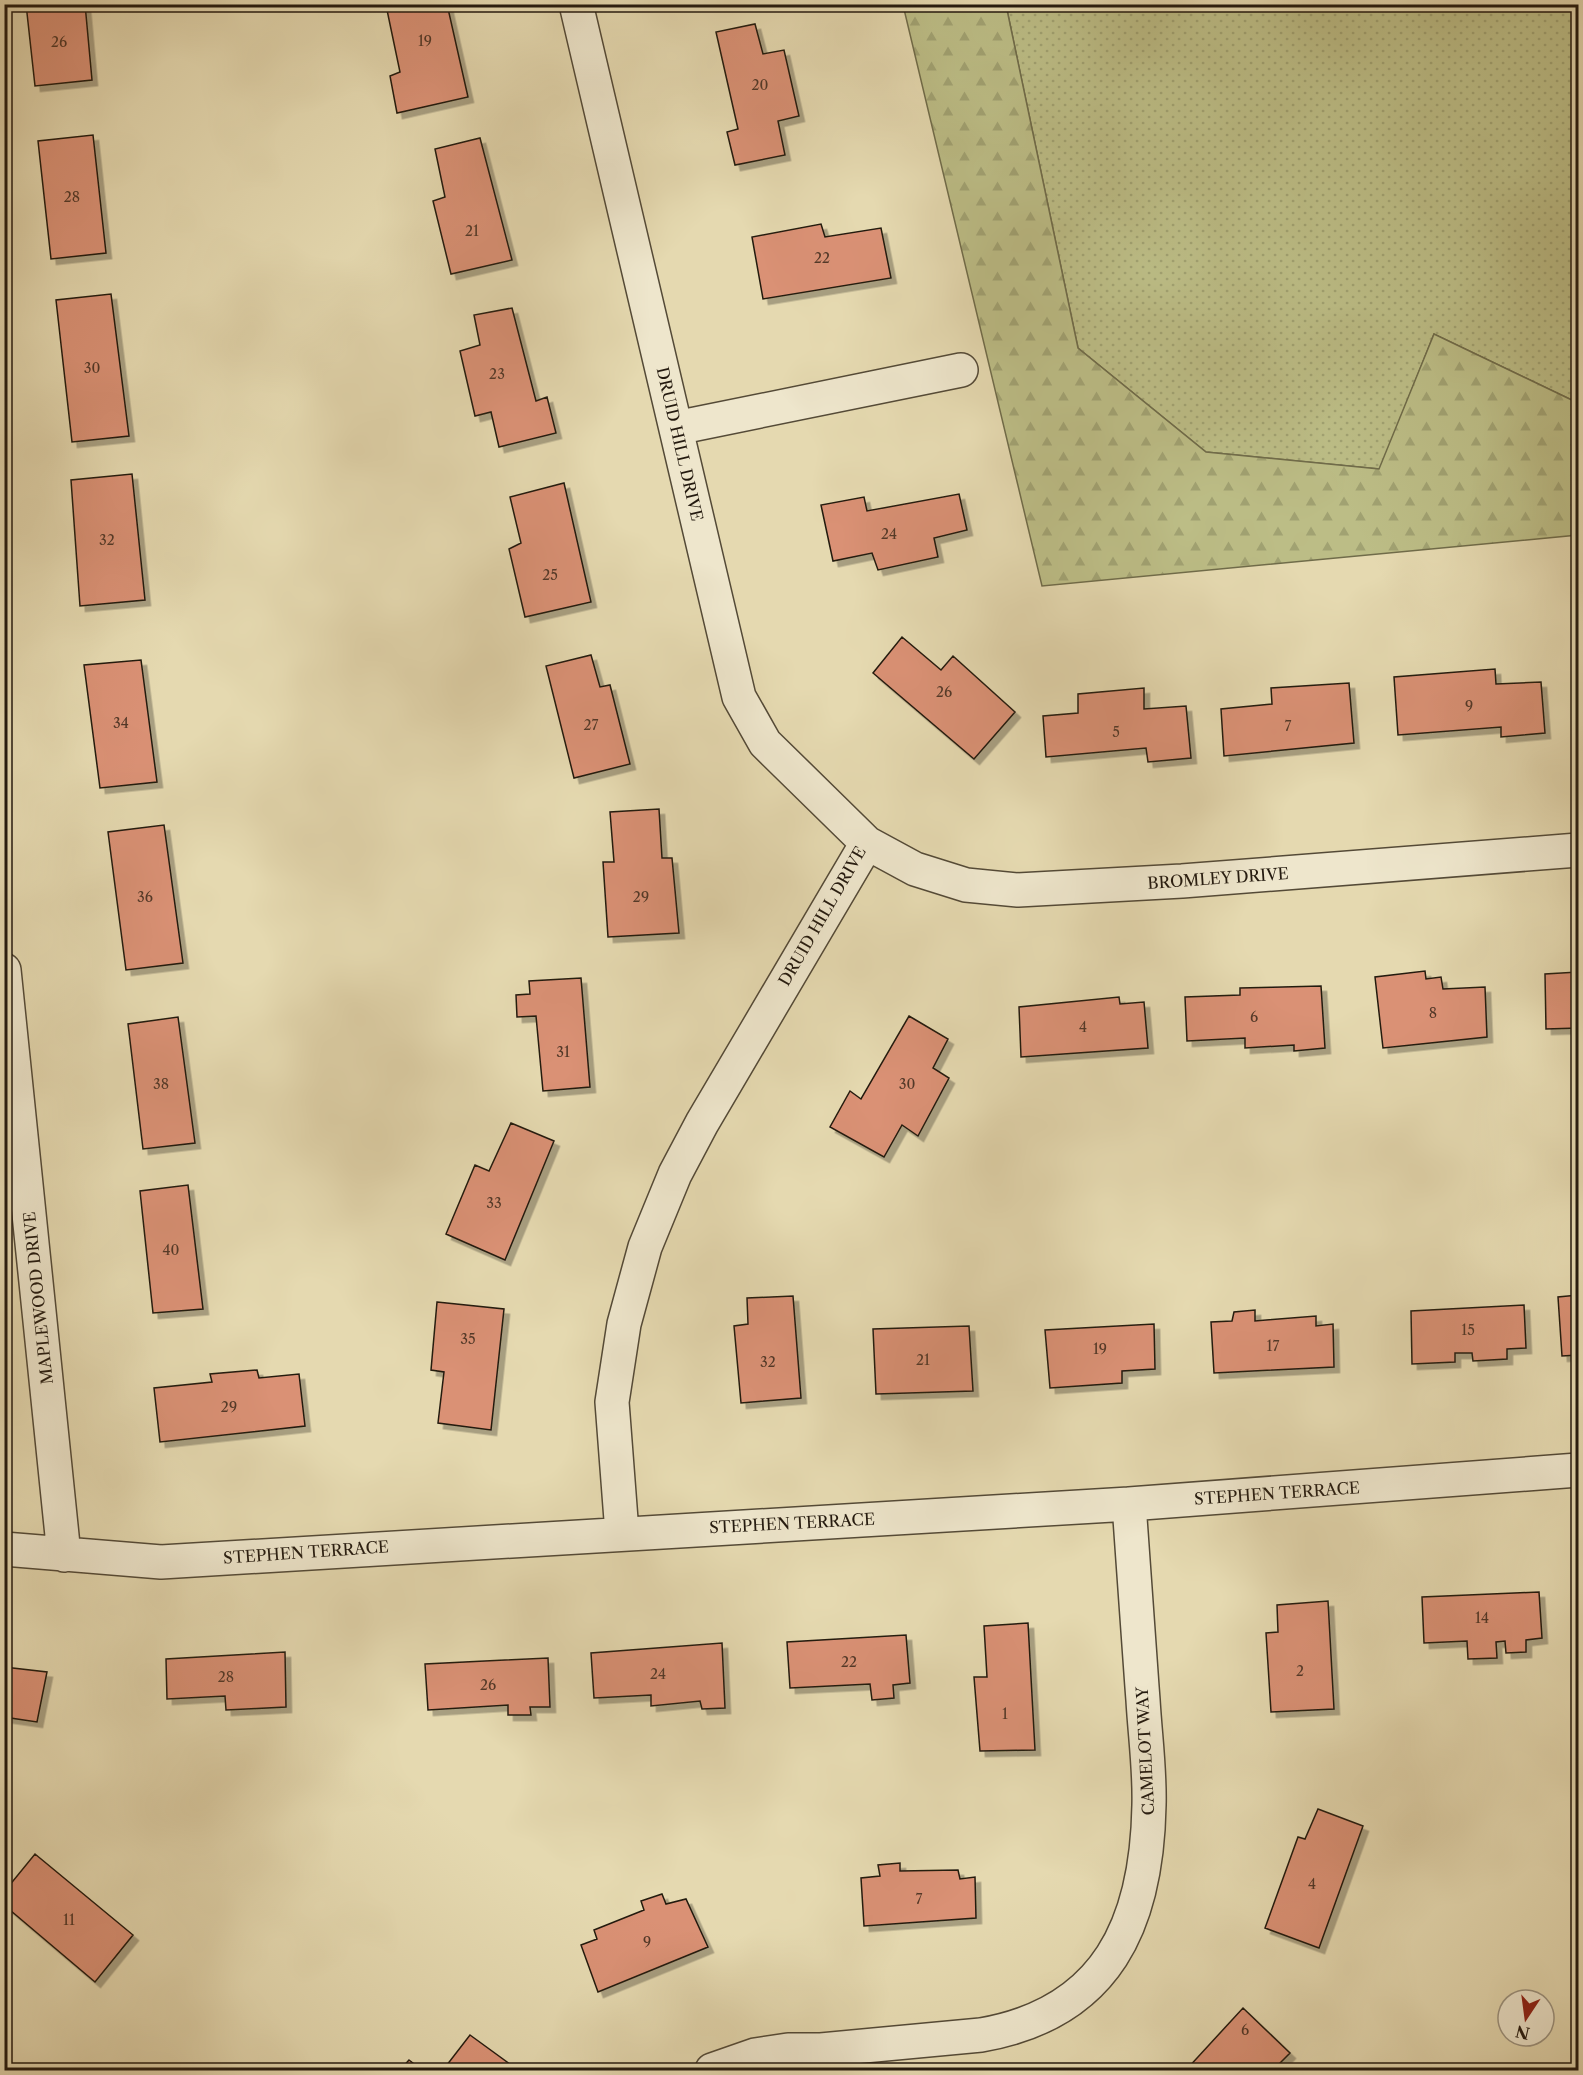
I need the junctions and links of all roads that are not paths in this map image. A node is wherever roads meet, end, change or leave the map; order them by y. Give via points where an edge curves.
1 (576, 4) edge
2 (961, 370) dead end
3 (676, 428) junction
4 (867, 843) junction
5 (1578, 850) edge
6 (4, 970) edge
7 (1578, 1470) edge
8 (1130, 1504) junction
9 (622, 1533) junction
10 (4, 1549) edge
11 (64, 1555) junction
12 (712, 2070) edge

1 - 3 street, DRUID HILL DRIVE
2 - 3 street
3 - 4 street, DRUID HILL DRIVE via 739,697 765,743
4 - 5 street, BROMLEY DRIVE via 915,869 966,885 1018,890
4 - 9 street, DRUID HILL DRIVE via 702,1123 675,1174 645,1247 624,1324 612,1402
6 - 11 street, MAPLEWOOD DRIVE
7 - 8 street, STEPHEN TERRACE
8 - 9 street, STEPHEN TERRACE
8 - 12 street, CAMELOT WAY via 1150,1803 1146,1856 1136,1907 1113,1955 1077,1994 1056,2009 1008,2030 788,2050 755,2055
9 - 11 street, STEPHEN TERRACE via 161,1562
10 - 11 street, STEPHEN TERRACE

